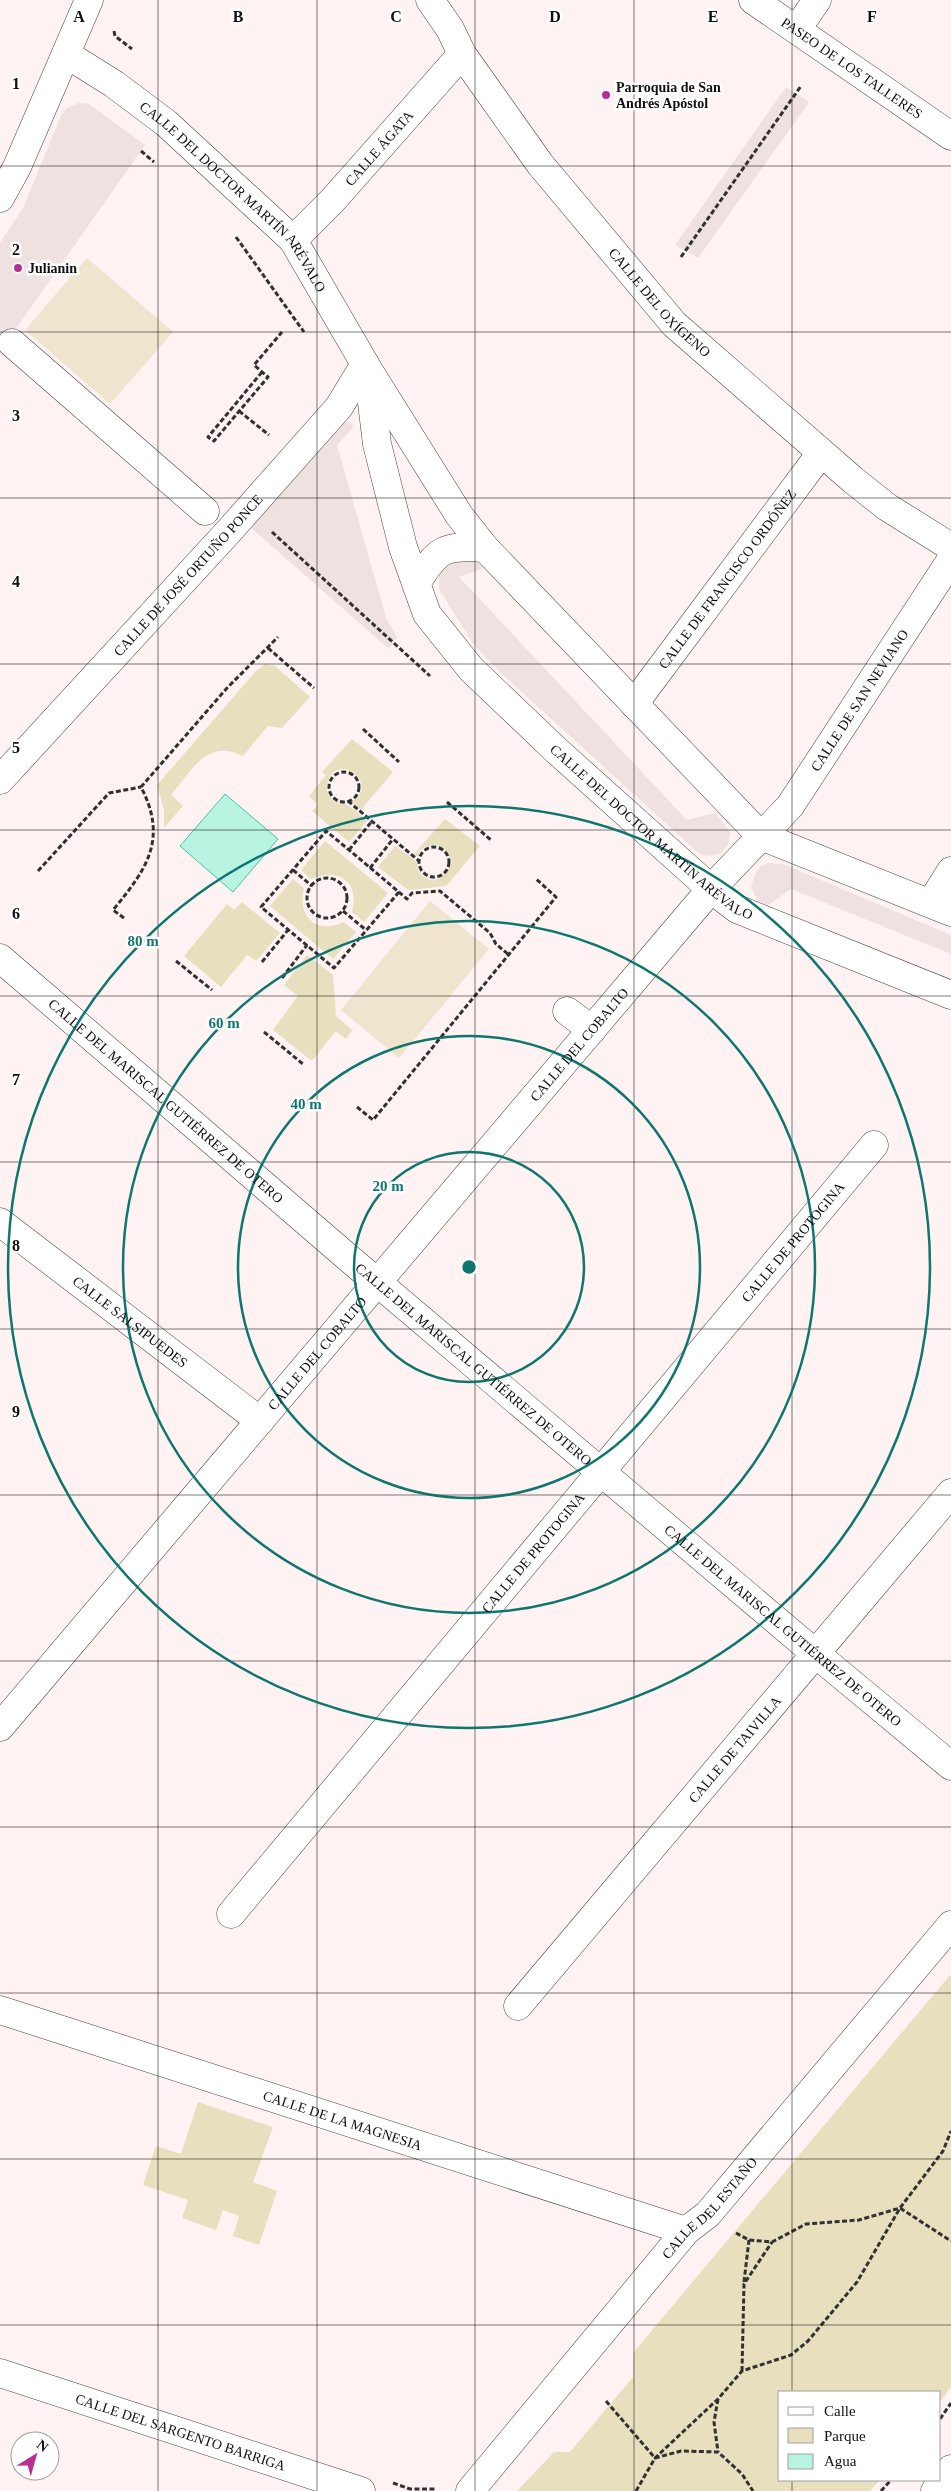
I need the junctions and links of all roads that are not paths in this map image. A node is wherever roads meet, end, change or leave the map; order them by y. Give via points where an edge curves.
1 (89, 0) edge
2 (430, 0) edge
3 (753, 0) edge
4 (817, 0) edge
5 (797, 29) junction
6 (66, 54) junction
7 (462, 54) junction
8 (951, 136) edge
9 (0, 198) edge
10 (293, 240) junction
11 (12, 343) dead end
12 (367, 368) junction
13 (821, 453) junction
14 (205, 511) dead end
15 (951, 547) edge
16 (485, 548) junction
17 (951, 560) edge
18 (416, 583) junction
19 (634, 704) junction
20 (0, 780) edge
21 (762, 836) junction
22 (951, 871) edge
23 (711, 889) junction
24 (941, 907) edge
25 (0, 958) edge
26 (951, 995) edge
27 (568, 1011) dead end
28 (592, 1030) junction
29 (874, 1145) dead end
30 (0, 1222) edge
31 (378, 1282) junction
32 (260, 1421) junction
33 (601, 1472) junction
34 (951, 1493) edge
35 (816, 1654) junction
36 (0, 1727) edge
37 (949, 1759) edge
38 (231, 1914) dead end
39 (951, 1925) edge
40 (518, 2006) dead end
41 (0, 2010) edge
42 (686, 2232) junction
43 (0, 2373) edge
44 (951, 2469) edge
45 (361, 2491) edge
46 (470, 2491) edge
47 (935, 2491) edge

1 - 6 street
2 - 7 street, CALLE DEL OXÍGENO
3 - 5 street, PASEO DE LOS TALLERES
4 - 5 street
5 - 8 street, PASEO DE LOS TALLERES
6 - 9 street via 17,167
6 - 10 street, CALLE DEL DOCTOR MARTÍN ARÉVALO via 166,122
7 - 10 street, CALLE ÁGATA via 334,200
7 - 13 street, CALLE DEL OXÍGENO via 540,164 674,324
10 - 12 street, CALLE DEL DOCTOR MARTÍN ARÉVALO
11 - 14 street
12 - 16 street, CALLE DEL DOCTOR MARTÍN ARÉVALO via 459,515
12 - 18 street, CALLE DEL DOCTOR MARTÍN ARÉVALO via 376,444 403,547
12 - 20 street, CALLE DE JOSÉ ORTUÑO PONCE via 339,407 229,531
13 - 15 street, CALLE DEL OXÍGENO via 887,507
13 - 19 street, CALLE DE FRANCISCO ORDÓÑEZ
16 - 18 street via 446,548 433,558
16 - 19 street, CALLE DEL DOCTOR MARTÍN ARÉVALO
17 - 21 street, CALLE DE SAN NEVIANO via 790,806
18 - 23 street, CALLE DEL DOCTOR MARTÍN ARÉVALO via 427,614 471,669
19 - 21 street, CALLE DEL DOCTOR MARTÍN ARÉVALO
21 - 23 street, CALLE DE SAN NEVIANO
21 - 24 street, CALLE DEL DOCTOR MARTÍN ARÉVALO
22 - 24 street
23 - 26 street, CALLE DEL DOCTOR MARTÍN ARÉVALO via 737,909
23 - 28 street, CALLE DEL COBALTO
25 - 31 street, CALLE DEL MARISCAL GUTIÉRREZ DE OTERO
27 - 28 street
28 - 31 street, CALLE DEL COBALTO
29 - 33 street, CALLE DE PROTOGINA
30 - 32 street, CALLE SALSIPUEDES
31 - 32 street, CALLE DEL COBALTO
31 - 33 street, CALLE DEL MARISCAL GUTIÉRREZ DE OTERO
32 - 36 street, CALLE DEL COBALTO
33 - 35 street, CALLE DEL MARISCAL GUTIÉRREZ DE OTERO
33 - 38 street, CALLE DE PROTOGINA
34 - 35 street, CALLE DE TAIVILLA
35 - 37 street, CALLE DEL MARISCAL GUTIÉRREZ DE OTERO
35 - 40 street, CALLE DE TAIVILLA
39 - 42 street, CALLE DEL ESTAÑO via 708,2214
41 - 42 street, CALLE DE LA MAGNESIA
42 - 46 street, CALLE DEL ESTAÑO
43 - 45 street, CALLE DEL SARGENTO BARRIGA
44 - 47 street

